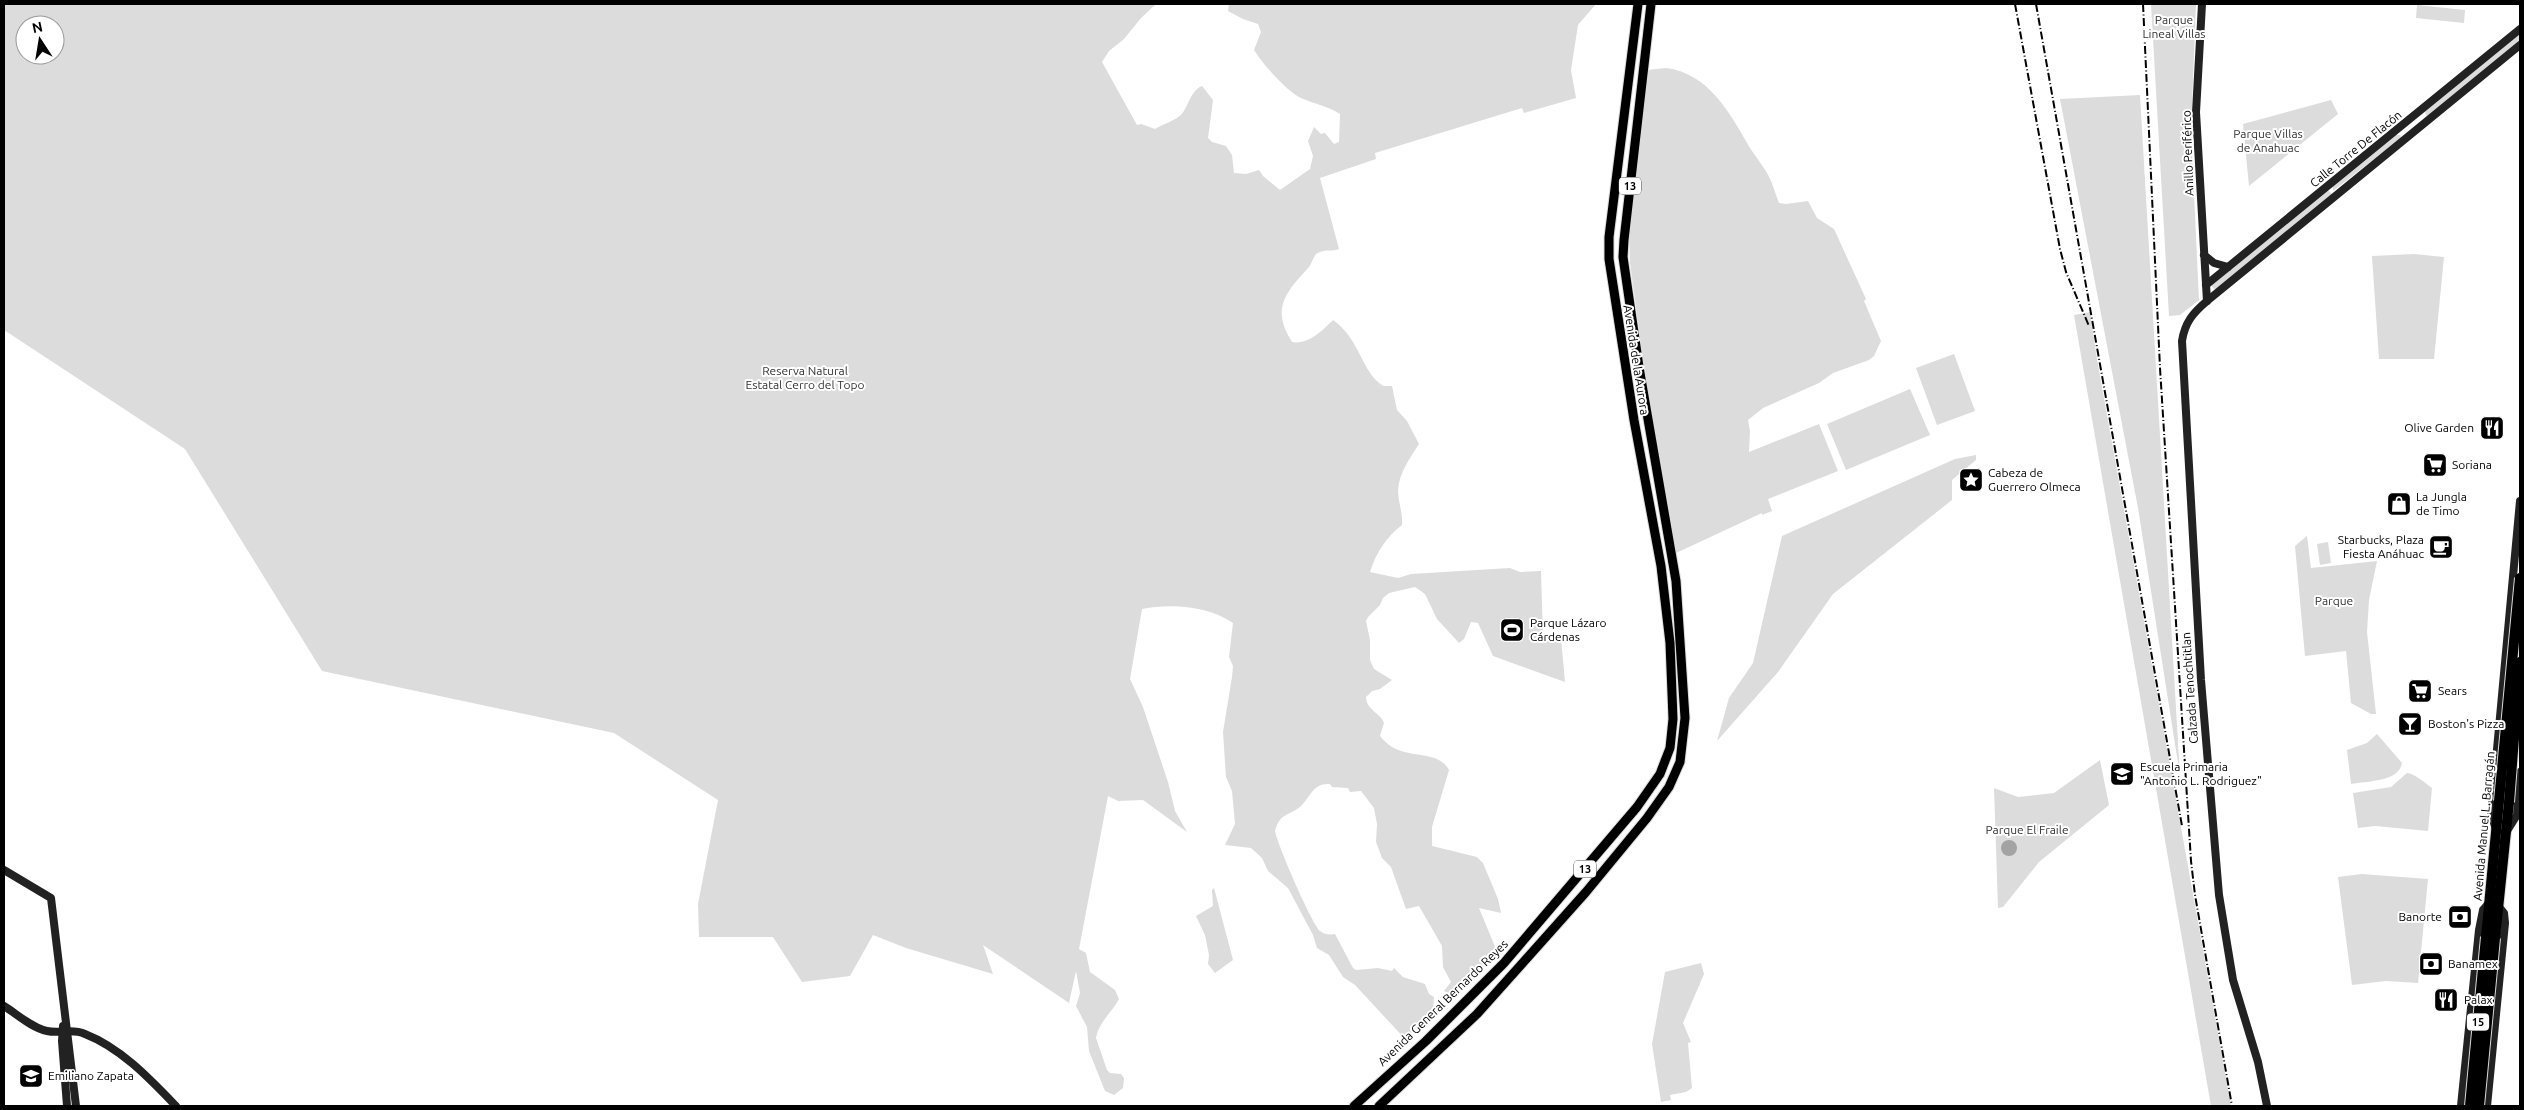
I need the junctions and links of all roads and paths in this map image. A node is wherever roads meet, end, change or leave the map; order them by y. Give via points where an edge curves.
1 (1638, 4) edge
2 (1651, 4) edge
3 (2202, 4) edge
4 (2520, 29) edge
5 (2520, 45) edge
6 (2420, 112) junction
7 (2428, 122) junction
8 (2329, 186) junction
9 (2337, 195) junction
10 (2204, 255) junction
11 (2240, 256) junction
12 (2228, 267) junction
13 (2248, 267) junction
14 (2206, 286) junction
15 (2207, 301) junction
16 (1634, 335) junction
17 (1620, 336) junction
18 (1624, 364) junction
19 (1639, 367) junction
20 (2520, 501) edge
21 (2519, 542) edge
22 (2520, 578) edge
23 (2510, 621) junction
24 (2520, 621) edge
25 (2520, 662) edge
26 (2503, 694) junction
27 (2520, 701) edge
28 (2520, 716) edge
29 (1674, 718) joint
30 (1685, 718) joint
31 (2499, 720) junction
32 (2520, 772) edge
33 (2504, 802) junction
34 (2502, 831) junction
35 (4, 870) edge
36 (2494, 904) junction
37 (2491, 938) junction
38 (4, 1006) edge
39 (65, 1030) junction
40 (1426, 1041) junction
41 (1437, 1052) junction
42 (2465, 1064) junction
43 (2491, 1067) junction
44 (67, 1106) edge
45 (76, 1106) edge
46 (176, 1106) edge
47 (1354, 1106) edge
48 (1379, 1106) edge
49 (2267, 1106) edge
50 (2461, 1106) edge
51 (2470, 1106) edge
52 (2479, 1106) edge
53 (2486, 1106) edge

1 - 17 main road, Avenida de la Aurora / 13 via 1609,236 1609,265
2 - 16 main road, Avenida de la Aurora / 13 via 1624,240 1624,269
3 - 10 street, Anillo Periférico via 2196,112
4 - 6 street, Calle Torre De Flacón
5 - 7 street, Calle Torre De Flacón
6 - 7 street
6 - 8 street, Calle Torre De Flacón
7 - 9 street, Calle Torre De Flacón
8 - 9 street
8 - 11 street, Calle Torre De Flacón
9 - 13 street, Calle Torre De Flacón
10 - 12 street via 2214,263
10 - 14 street, Anillo Periférico
11 - 12 street, Calle Torre De Flacón
11 - 13 street
12 - 14 street, Calle Torre De Flacón
13 - 15 street, Calle Torre De Flacón
14 - 15 street, Anillo Periférico
15 - 49 street, Calzada Tenochtitlan via 2190,318 2182,341 2207,767 2219,895 2233,980 2258,1062
16 - 17 main road via 1630,340
16 - 19 main road, Avenida de la Aurora / 13
17 - 18 main road, Avenida de la Aurora / 13
18 - 19 main road via 1632,360
18 - 29 main road, Avenida de la Aurora / 13 via 1669,623
19 - 30 main road, Avenida de la Aurora / 13 via 1676,582
20 - 21 street
21 - 23 street
22 - 33 highway, Avenida Manuel L. Barragán / 15, bridge
23 - 24 street
23 - 26 street
25 - 33 highway, Avenida Manuel L. Barragán / 15, bridge
26 - 27 street via 2511,703
26 - 31 street
28 - 31 street via 2509,713
29 - 40 main road, Avenida General Bernardo Reyes / 13 via 1667,758 1657,780 1637,807 1504,964
30 - 41 main road, Avenida General Bernardo Reyes / 13 via 1680,762 1669,787 1647,818 1494,996
31 - 34 street via 2490,814
32 - 34 street via 2517,815
33 - 34 highway, Avenida Manuel L. Barragán / 15
34 - 36 highway, Avenida Manuel L. Barragán / 15
35 - 39 street via 51,898
36 - 37 highway, Avenida Manuel L. Barragán / 15
36 - 42 street via 2483,910 2479,930
36 - 43 street via 2504,913 2505,923
37 - 51 highway, Avenida Manuel L. Barragán / 15, bridge
37 - 52 highway, Avenida Manuel L. Barragán / 15, bridge
38 - 39 street via 41,1029
39 - 44 street
39 - 45 street
39 - 46 street via 84,1033 117,1053 139,1069
40 - 41 main road via 1428,1051
40 - 47 main road, Avenida General Bernardo Reyes / 13
41 - 48 main road, Avenida General Bernardo Reyes / 13
42 - 43 street
42 - 50 street
43 - 53 street

